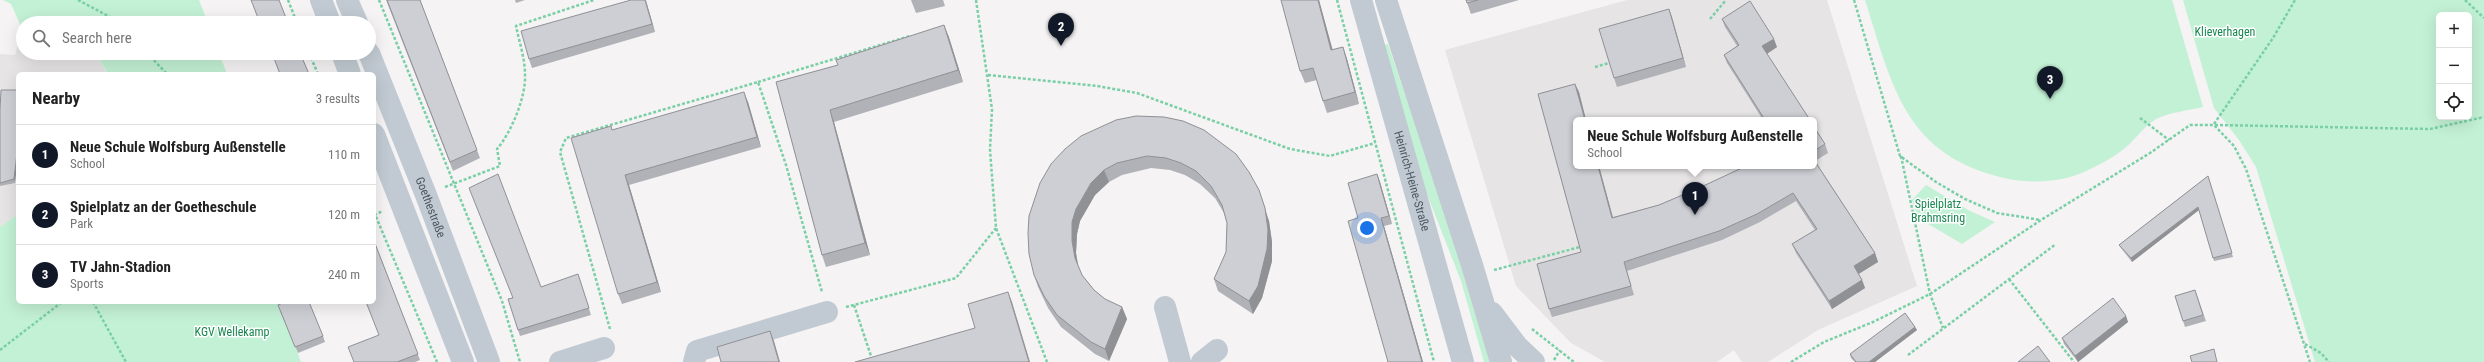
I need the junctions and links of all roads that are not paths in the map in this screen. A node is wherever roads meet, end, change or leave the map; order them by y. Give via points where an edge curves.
1 (321, 0) edge
2 (347, 0) edge
3 (1360, 0) edge
4 (1386, 0) edge
5 (327, 16) edge
6 (353, 16) edge
7 (345, 60) edge
8 (372, 60) edge
9 (349, 72) edge
10 (376, 139) edge
11 (1482, 296) junction
12 (1165, 307) dead end
13 (827, 312) road end
14 (607, 340) road end
15 (463, 362) edge
16 (488, 362) edge
17 (560, 362) edge
18 (694, 362) edge
19 (1180, 362) edge
20 (1464, 362) edge
21 (1501, 362) edge
22 (1534, 362) edge

1 - 5 street
2 - 6 street
3 - 20 street, Heinrich-Heine-Straße
4 - 11 street
7 - 9 street
8 - 16 street, Goethestraße via 426,195
10 - 15 street, Goethestraße
11 - 21 street
11 - 22 street via 1517,346
12 - 19 street
13 - 18 street via 698,351
14 - 17 street

